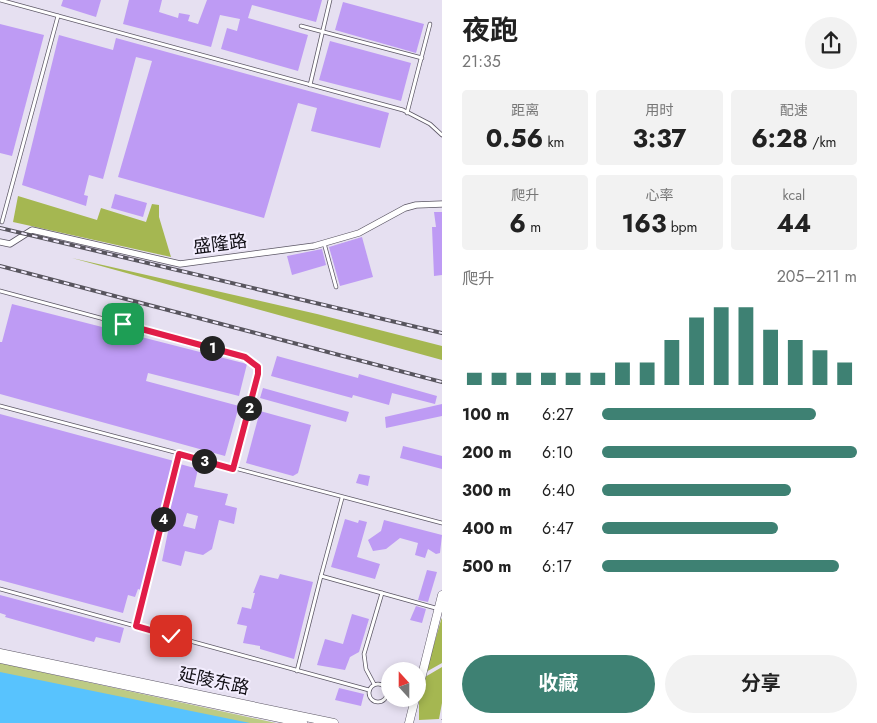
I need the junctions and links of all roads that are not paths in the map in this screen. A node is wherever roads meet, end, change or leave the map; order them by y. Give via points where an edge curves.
1 (0, 0) edge
2 (330, 0) edge
3 (58, 16) junction
4 (430, 24) dead end
5 (301, 26) dead end
6 (323, 32) junction
7 (422, 58) junction
8 (310, 85) junction
9 (407, 113) junction
10 (442, 130) edge
11 (442, 135) edge
12 (442, 204) edge
13 (2, 222) dead end
14 (0, 242) edge
15 (324, 243) junction
16 (336, 287) dead end
17 (0, 290) edge
18 (0, 406) edge
19 (179, 454) junction
20 (233, 469) junction
21 (342, 498) junction
22 (442, 523) edge
23 (321, 576) junction
24 (0, 589) edge
25 (382, 593) junction
26 (442, 595) edge
27 (441, 609) edge
28 (136, 626) junction
29 (0, 653) edge
30 (0, 660) edge
31 (426, 662) edge
32 (297, 671) junction
33 (374, 684) junction
34 (369, 690) junction
35 (413, 708) edge
36 (303, 723) edge
37 (334, 723) edge
38 (409, 723) edge

1 - 3 lane
2 - 6 lane
3 - 8 lane
3 - 13 lane
4 - 7 lane
5 - 6 lane
6 - 7 lane
6 - 8 lane
7 - 9 lane
8 - 9 lane
9 - 11 lane via 430,124
10 - 11 lane
12 - 15 street, 盛隆路 via 405,208 359,233
14 - 15 street, 盛隆路 via 10,244 32,230 180,264
15 - 16 lane
17 - 20 lane via 252,361 258,367 258,374
18 - 19 lane
19 - 20 lane
19 - 28 lane
20 - 21 lane
21 - 22 lane
21 - 23 lane
23 - 25 lane
23 - 32 lane
24 - 28 lane
25 - 27 lane
25 - 33 lane via 364,654 366,669
26 - 27 main road
27 - 31 main road
28 - 32 lane
29 - 37 main road, 延陵东路
30 - 36 main road, 延陵东路
32 - 34 lane
33 - 34 lane
33 - 34 lane via 386,688 384,699 373,701
35 - 38 main road

